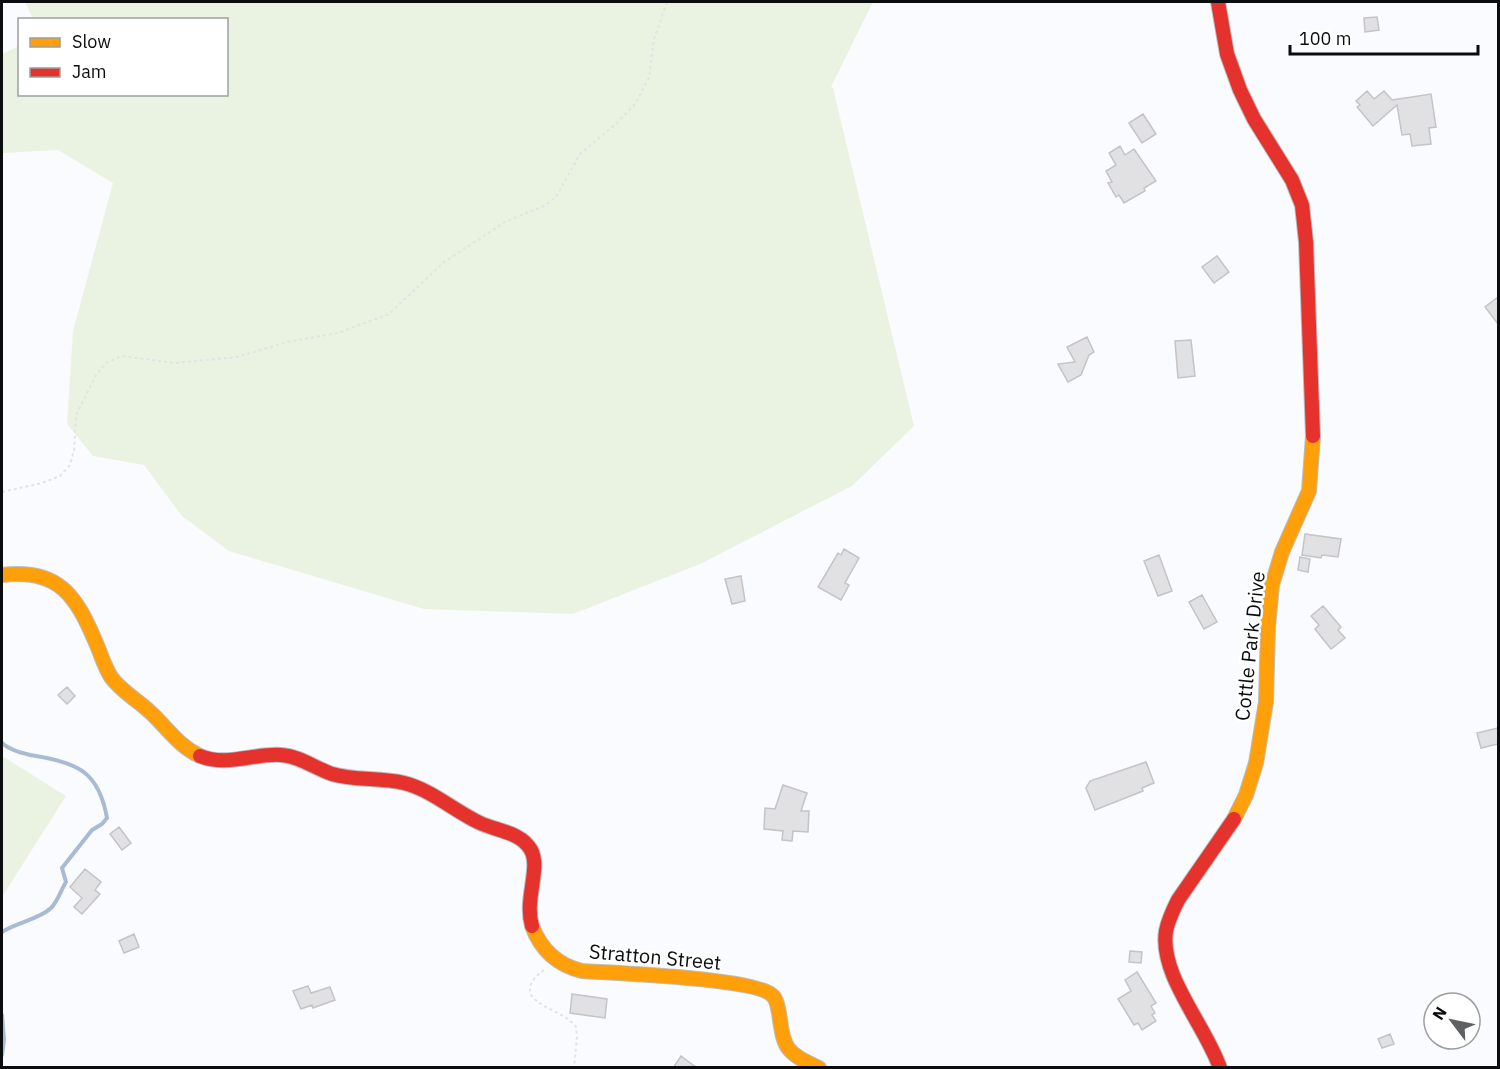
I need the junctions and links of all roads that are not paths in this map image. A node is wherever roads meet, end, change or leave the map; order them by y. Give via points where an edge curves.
1 (1218, 2) edge
2 (2, 575) edge
3 (819, 1068) edge
4 (1220, 1068) edge

1 - 4 street, Cottle Park Drive via 1227,54 1240,90 1292,180 1302,205 1313,449 1309,492 1272,585 1266,702 1256,763 1230,826 1173,909 1166,932 1172,974
2 - 3 street, Stratton Street via 40,575 66,590 87,624 111,678 194,754 222,761 285,755 334,774 405,782 440,798 470,819 507,832 532,851 535,867 528,899 530,913 540,943 555,960 575,970 736,983 763,990 773,995 778,1006 783,1041 792,1053

